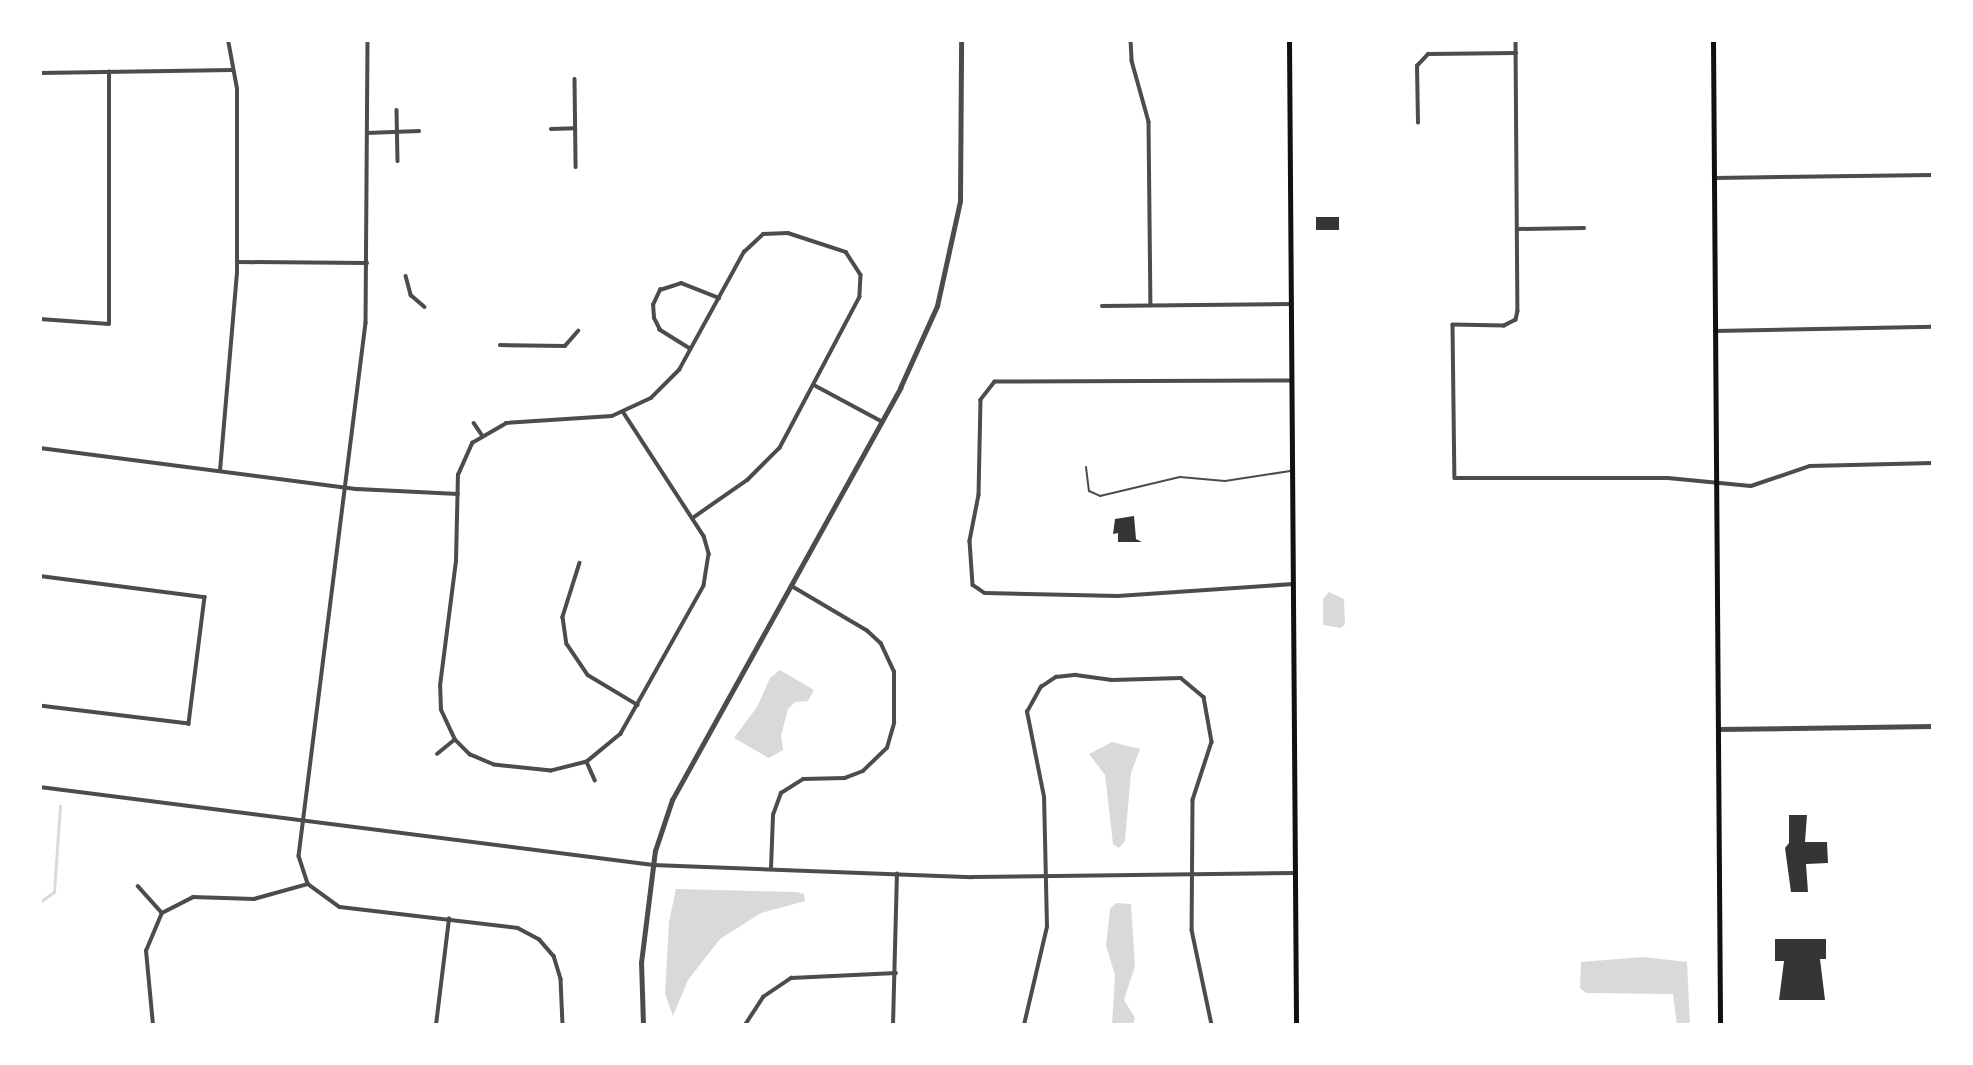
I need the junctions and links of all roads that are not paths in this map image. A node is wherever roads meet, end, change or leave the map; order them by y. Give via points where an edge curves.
1 (228, 40) edge
2 (368, 40) edge
3 (961, 40) edge
4 (1132, 40) edge
5 (1289, 40) edge
6 (1516, 40) edge
7 (1713, 40) edge
8 (1516, 53) junction
9 (232, 70) junction
10 (109, 72) junction
11 (40, 74) edge
12 (575, 79) dead end
13 (397, 110) dead end
14 (1418, 123) dead end
15 (575, 128) junction
16 (551, 129) dead end
17 (419, 131) dead end
18 (396, 132) junction
19 (367, 133) junction
20 (398, 161) dead end
21 (576, 167) dead end
22 (1933, 175) edge
23 (1714, 178) junction
24 (1584, 228) dead end
25 (1518, 229) junction
26 (237, 262) junction
27 (367, 262) junction
28 (406, 276) dead end
29 (719, 298) junction
30 (1151, 304) junction
31 (1291, 304) junction
32 (1102, 306) dead end
33 (425, 307) dead end
34 (40, 319) edge
35 (1933, 327) edge
36 (578, 331) dead end
37 (1715, 331) junction
38 (500, 345) dead end
39 (690, 350) junction
40 (1291, 381) junction
41 (815, 385) junction
42 (624, 413) junction
43 (881, 421) junction
44 (474, 423) dead end
45 (482, 435) junction
46 (40, 448) edge
47 (1933, 463) edge
48 (1086, 467) dead end
49 (220, 471) junction
50 (1291, 471) junction
51 (1716, 485) junction
52 (347, 487) junction
53 (458, 494) junction
54 (695, 517) junction
55 (580, 563) dead end
56 (40, 576) edge
57 (1293, 584) junction
58 (791, 586) junction
59 (638, 705) junction
60 (40, 706) edge
61 (1933, 726) edge
62 (1718, 729) junction
63 (454, 739) junction
64 (437, 754) dead end
65 (587, 762) junction
66 (595, 780) dead end
67 (40, 787) edge
68 (304, 819) junction
69 (653, 865) junction
70 (771, 868) junction
71 (1296, 873) junction
72 (897, 874) junction
73 (1192, 875) junction
74 (1047, 876) junction
75 (309, 884) junction
76 (138, 886) dead end
77 (162, 913) junction
78 (449, 919) junction
79 (896, 973) junction
80 (153, 1025) edge
81 (436, 1025) edge
82 (563, 1025) edge
83 (643, 1025) edge
84 (745, 1025) edge
85 (893, 1025) edge
86 (1024, 1025) edge
87 (1212, 1025) edge
88 (1296, 1025) edge
89 (1720, 1025) edge

1 - 9 street
2 - 19 street
3 - 43 street via 961,179 954,242 937,306
4 - 30 street via 1132,61 1149,122
5 - 31 main road
6 - 8 street
7 - 23 main road
8 - 14 street via 1428,54 1417,66
8 - 25 street
9 - 10 street
9 - 26 street via 237,111
10 - 11 street
10 - 34 street via 110,324
12 - 15 street
13 - 18 street
15 - 16 street
15 - 21 street
17 - 18 street
18 - 19 street
18 - 20 street
19 - 27 street
22 - 23 street
23 - 37 main road
24 - 25 street
25 - 51 street via 1516,320 1504,327 1453,325 1454,478 1668,478
26 - 27 street
26 - 49 street via 236,321
27 - 52 street via 366,323
28 - 33 street via 411,295
29 - 39 street
29 - 39 street via 681,282 660,290 653,305 654,318 660,330
29 - 41 street via 750,243 763,234 782,232 846,252 863,286
30 - 31 street
30 - 32 street
31 - 40 main road
35 - 37 street
36 - 38 street via 565,346
37 - 51 main road
39 - 42 street via 661,390
40 - 50 main road
40 - 57 street via 995,382 981,400 979,495 970,541 972,585 985,593 1118,596
41 - 43 street
41 - 54 street via 772,458
42 - 45 street via 506,423
42 - 54 street
43 - 58 street
44 - 45 street
45 - 53 street via 461,464
46 - 49 street
47 - 51 street via 1810,466 1770,484
48 - 50 lane via 1089,491 1100,496 1180,477 1225,481
49 - 52 street
50 - 57 main road
51 - 62 main road
52 - 53 street
52 - 68 street
53 - 63 street via 456,561 440,697 444,722
54 - 59 street via 709,554 704,586
55 - 59 street via 563,617 567,643 588,675
56 - 60 street via 205,597 189,724
57 - 71 main road
58 - 69 street via 673,800
58 - 70 street via 881,644 894,672 894,723 887,748 863,771 845,778 803,779 781,793 773,815
59 - 65 street via 612,745
61 - 62 street
62 - 89 main road
63 - 64 street
63 - 65 street via 470,755 494,765 551,771
65 - 66 street
67 - 68 street
68 - 69 street
68 - 75 street via 299,856
69 - 70 street
69 - 83 street via 641,963
70 - 72 street
71 - 73 street
71 - 88 main road
72 - 74 street
72 - 79 street
73 - 74 street
73 - 74 street via 1193,800 1212,742 1209,712 1193,684 1166,677 1112,680 1065,675 1034,693 1026,723 1044,797
73 - 87 street via 1194,947
74 - 86 street via 1046,941
75 - 77 street via 254,900 193,897
75 - 78 street via 340,906
76 - 77 street
77 - 80 street via 146,951
78 - 81 street
78 - 82 street via 518,928 539,939 554,956 561,979
79 - 84 street via 791,978 762,996
79 - 85 street

